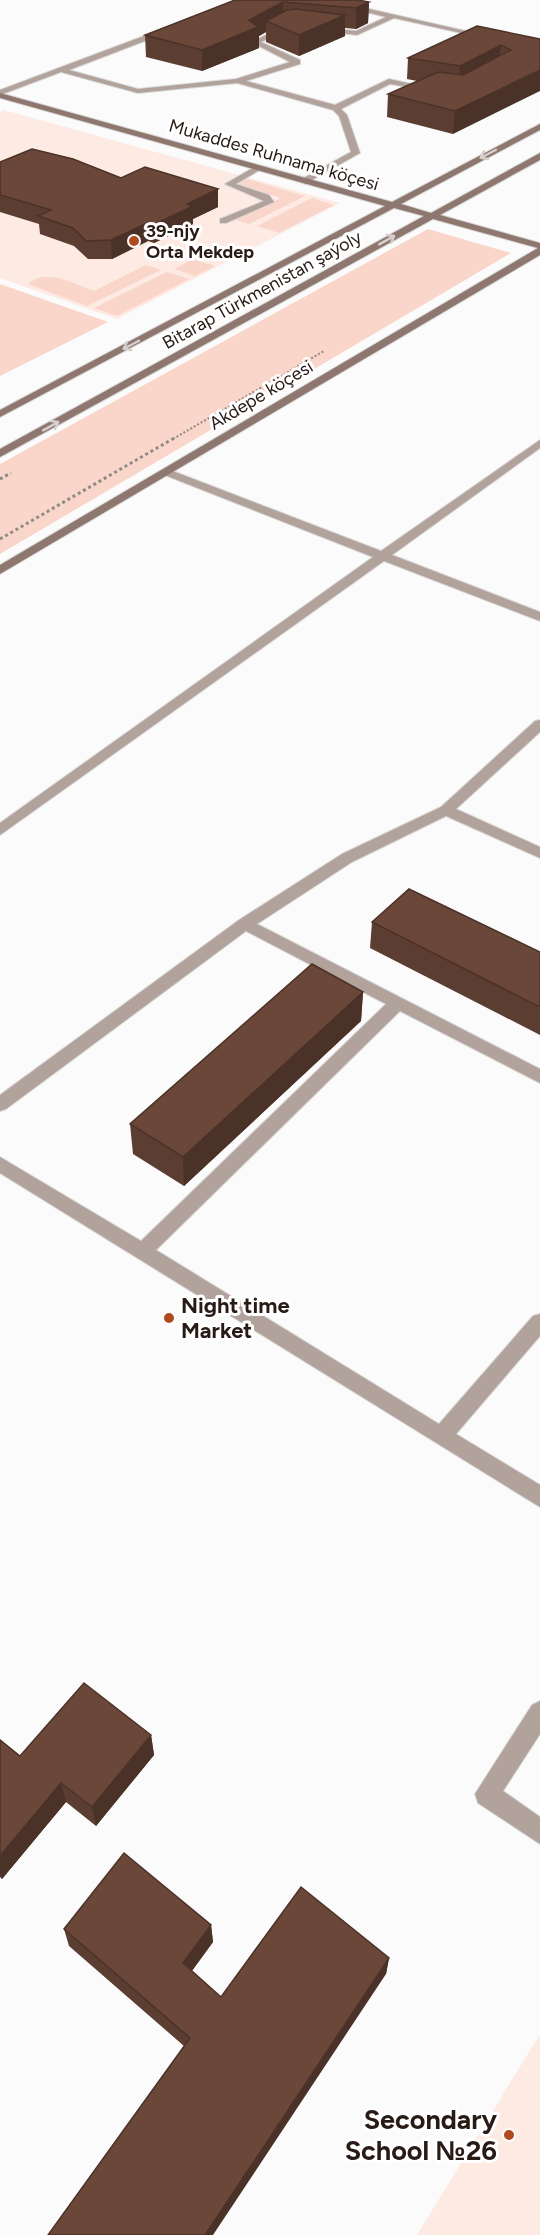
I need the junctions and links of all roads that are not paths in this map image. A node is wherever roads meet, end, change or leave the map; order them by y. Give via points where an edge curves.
1 (320, 0) edge
2 (393, 16) junction
3 (179, 25) edge
4 (296, 26) edge
5 (318, 28) edge
6 (495, 39) edge
7 (61, 70) junction
8 (408, 71) edge
9 (237, 81) junction
10 (389, 81) junction
11 (444, 91) edge
12 (0, 94) edge
13 (336, 108) junction
14 (540, 127) edge
15 (540, 156) edge
16 (259, 168) junction
17 (305, 181) junction
18 (393, 205) junction
19 (431, 216) junction
20 (223, 221) dead end
21 (540, 246) edge
22 (540, 251) edge
23 (0, 414) edge
24 (540, 443) edge
25 (0, 454) edge
26 (166, 472) junction
27 (382, 556) junction
28 (0, 570) edge
29 (540, 618) edge
30 (540, 724) edge
31 (446, 810) junction
32 (0, 830) edge
33 (540, 853) edge
34 (245, 924) junction
35 (398, 1003) junction
36 (540, 1077) edge
37 (0, 1104) edge
38 (0, 1164) edge
39 (141, 1251) junction
40 (540, 1322) edge
41 (441, 1436) junction
42 (540, 1497) edge
43 (540, 1713) edge
44 (540, 1832) edge

1 - 2 street
2 - 5 street via 357,33
2 - 6 street
3 - 7 street
4 - 9 street via 284,27 255,42 295,64
7 - 9 street via 129,90
7 - 12 street
8 - 10 street
9 - 13 street
10 - 11 street
10 - 13 street
12 - 16 main road, Mukaddes Ruhnama köçesi
13 - 17 street via 343,116 356,153
14 -> 18 main road, Bitarap Türkmenistan şaýoly
15 - 19 main road, Bitarap Türkmenistan şaýoly
16 - 17 main road, Mukaddes Ruhnama köçesi
16 - 20 street via 229,184 266,197 269,202
17 - 18 main road, Mukaddes Ruhnama köçesi
18 - 19 main road, Mukaddes Ruhnama köçesi
18 -> 23 main road, Bitarap Türkmenistan şaýoly
19 - 21 main road, Mukaddes Ruhnama köçesi
25 -> 19 main road, Bitarap Türkmenistan şaýoly
22 - 26 main road, Akdepe köçesi
24 - 27 street
26 - 27 street
26 - 28 main road, Akdepe köçesi
27 - 29 street
27 - 32 street
30 - 31 street
31 - 33 street
31 - 34 street via 347,858
34 - 35 street
34 - 37 street
35 - 36 street
35 - 39 street
38 - 39 street
39 - 41 street
40 - 41 street
41 - 42 street
43 - 44 street via 488,1794

